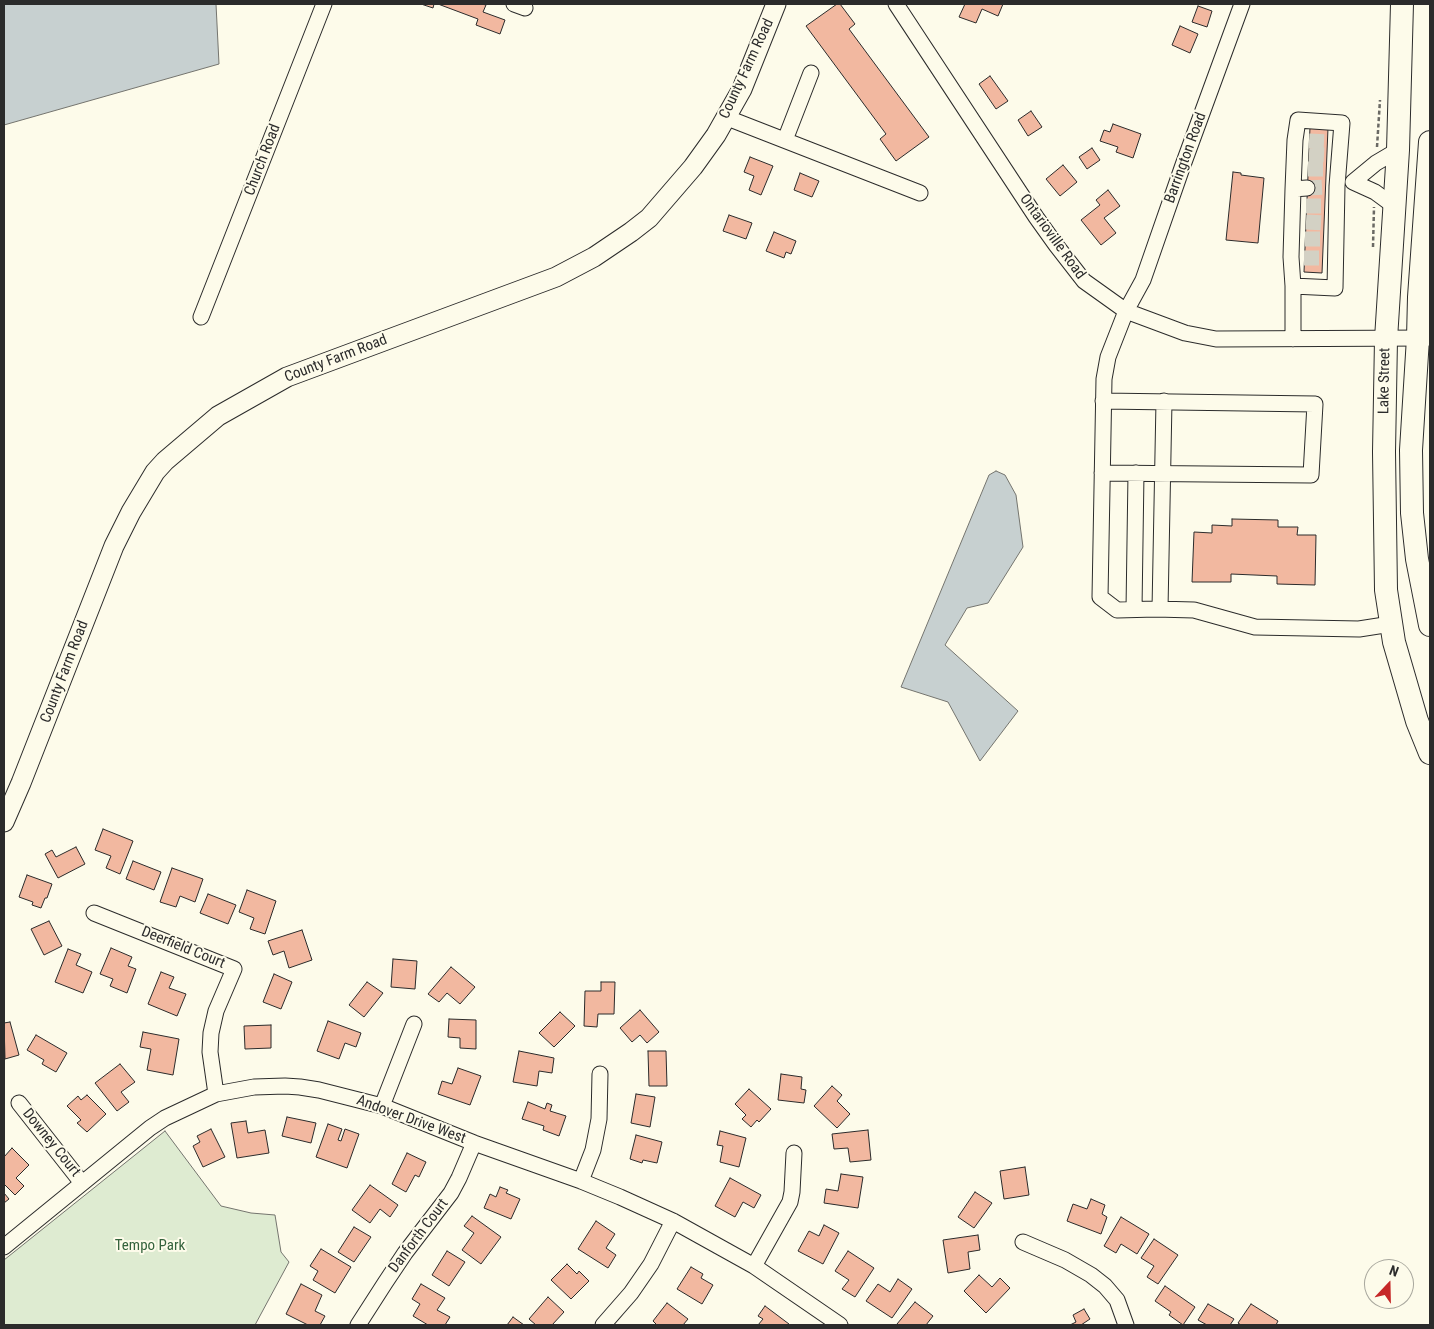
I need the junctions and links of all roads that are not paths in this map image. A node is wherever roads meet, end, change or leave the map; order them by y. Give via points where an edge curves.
1 (324, 4) edge
2 (776, 4) edge
3 (896, 4) edge
4 (1242, 4) edge
5 (1402, 4) edge
6 (811, 73) dead end
7 (726, 118) junction
8 (785, 140) junction
9 (1430, 142) edge
10 (1398, 150) junction
11 (1353, 182) junction
12 (1331, 186) junction
13 (920, 193) dead end
14 (1394, 206) junction
15 (1293, 286) junction
16 (1126, 311) junction
17 (201, 317) dead end
18 (1424, 338) edge
19 (1386, 339) junction
20 (1293, 340) junction
21 (1104, 400) junction
22 (1164, 402) junction
23 (1102, 473) junction
24 (1136, 473) junction
25 (1163, 473) junction
26 (1134, 609) junction
27 (1160, 609) junction
28 (1391, 624) junction
29 (1430, 625) edge
30 (1430, 753) edge
31 (4, 822) edge
32 (94, 913) dead end
33 (414, 1024) dead end
34 (600, 1074) dead end
35 (216, 1094) junction
36 (19, 1103) dead end
37 (382, 1106) junction
38 (474, 1143) junction
39 (794, 1153) dead end
40 (581, 1181) junction
41 (82, 1183) junction
42 (673, 1221) junction
43 (1023, 1242) dead end
44 (4, 1247) edge
45 (754, 1266) junction
46 (358, 1325) edge
47 (603, 1325) edge
48 (840, 1325) edge
49 (1126, 1325) edge

1 - 17 street, Church Road
2 - 7 main road, County Farm Road via 742,89
3 - 16 street, Ontarioville Road via 1056,246 1084,281
4 - 16 street, Barrington Road via 1143,280
5 - 10 highway, Lake Street
6 - 8 street
7 - 8 street
7 - 31 main road, County Farm Road via 693,167 649,218 601,252 556,277 287,377 218,416 165,461 135,505 114,546
8 - 13 street
9 - 18 highway, Lake Street via 1419,297
10 - 11 street
10 - 14 highway, Lake Street
11 - 12 street
11 - 14 street
12 - 15 street via 1329,258 1335,288
12 - 15 street via 1333,155 1342,123 1298,120 1300,206
14 - 19 highway, Lake Street
15 - 20 street
16 - 20 street, Ontarioville Road via 1185,333 1216,339
16 - 21 street, Barrington Road via 1108,357
18 - 19 street, Ontarioville Road
18 - 29 highway, Lake Street via 1411,450 1412,513 1416,559
19 - 20 street, Ontarioville Road
19 - 28 highway, Lake Street via 1386,590
21 - 22 street
21 - 23 street, Barrington Road
22 - 25 street
22 - 25 street via 1315,404 1311,475
23 - 24 street
23 - 26 street, Barrington Road via 1100,597 1117,610
24 - 25 street
24 - 26 street
25 - 27 street
26 - 27 street
27 - 28 street via 1194,610 1256,627 1359,629
28 - 30 highway, Lake Street via 1417,721
32 - 35 street, Deerfield Court via 234,968 216,1010 211,1033 210,1052
33 - 37 street
34 - 40 street via 599,1119 593,1150
35 - 37 street, Andover Drive West via 254,1087 286,1086 319,1090
35 - 41 street, Andover Drive West via 165,1118
36 - 41 street, Downey Court
37 - 38 street, Andover Drive West
38 - 40 street, Andover Drive West
38 - 46 street, Danforth Court via 451,1192 405,1253
39 - 45 street via 790,1202
40 - 42 street, Andover Drive West
41 - 44 street, Andover Drive West
42 - 45 street, Andover Drive West
42 - 47 street via 646,1272
43 - 49 street via 1065,1260 1105,1286 1116,1300
45 - 48 street, Andover Drive West

